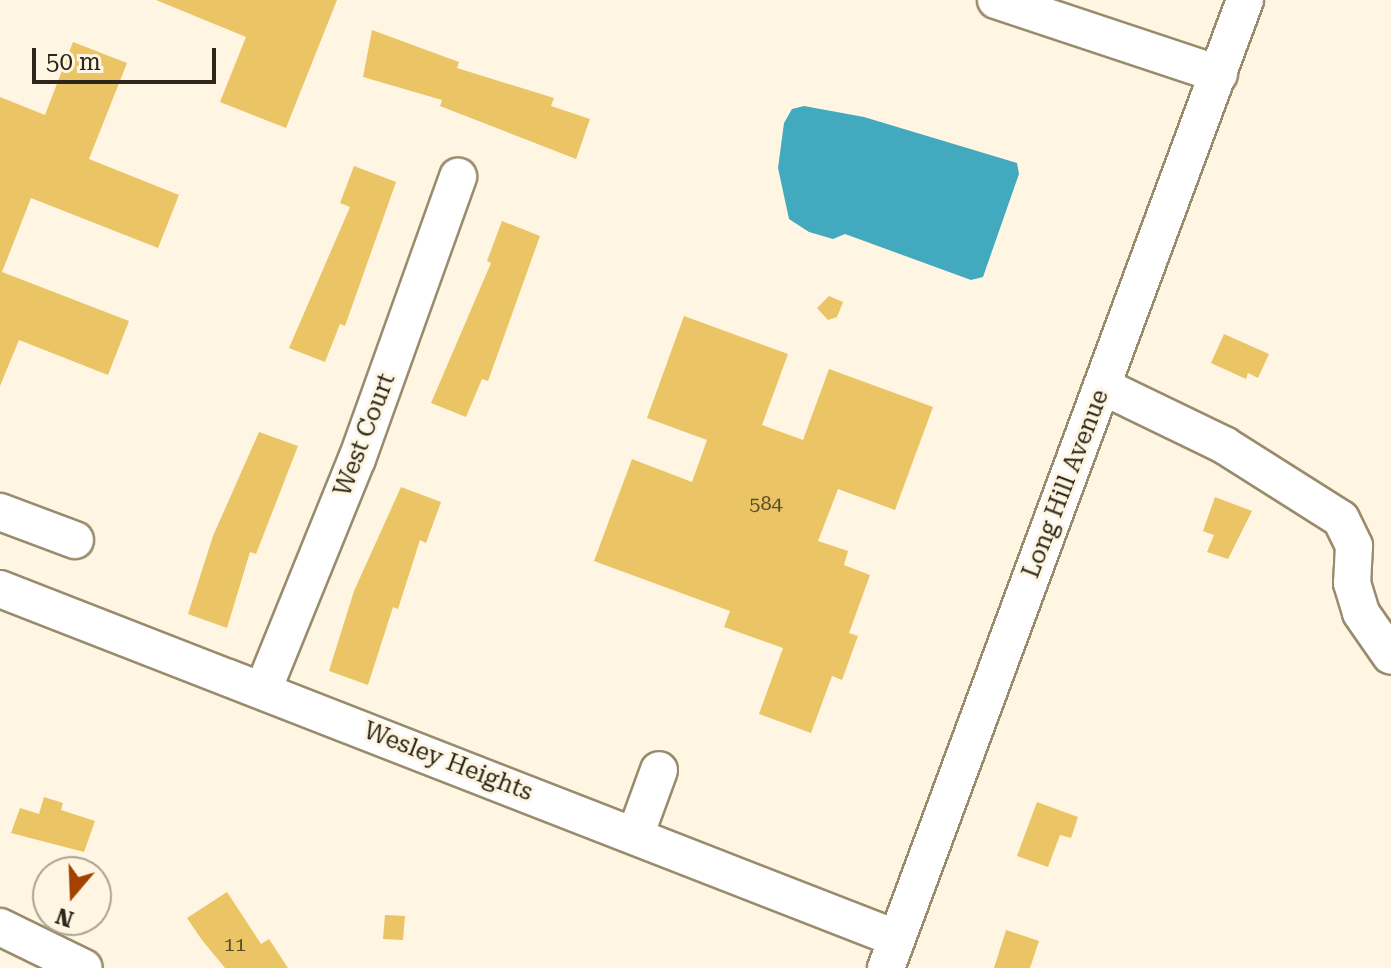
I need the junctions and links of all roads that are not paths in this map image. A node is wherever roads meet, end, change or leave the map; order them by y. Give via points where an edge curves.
1 (996, 0) edge
2 (1245, 0) edge
3 (1219, 74) junction
4 (458, 177) dead end
5 (1102, 386) junction
6 (0, 512) edge
7 (75, 540) dead end
8 (0, 589) edge
9 (1391, 656) edge
10 (263, 690) junction
11 (659, 770) dead end
12 (635, 836) junction
13 (0, 927) edge
14 (890, 953) edge
15 (84, 968) edge

1 - 3 street
2 - 3 street, Long Hill Avenue
3 - 5 street, Long Hill Avenue
4 - 10 street, West Court via 357,459
5 - 9 street via 1224,445 1341,519 1354,546 1352,583 1361,613
5 - 14 street, Long Hill Avenue
6 - 7 street
8 - 10 street, Wesley Heights
10 - 12 street, Wesley Heights
11 - 12 street
12 - 14 street, Wesley Heights
13 - 15 street

